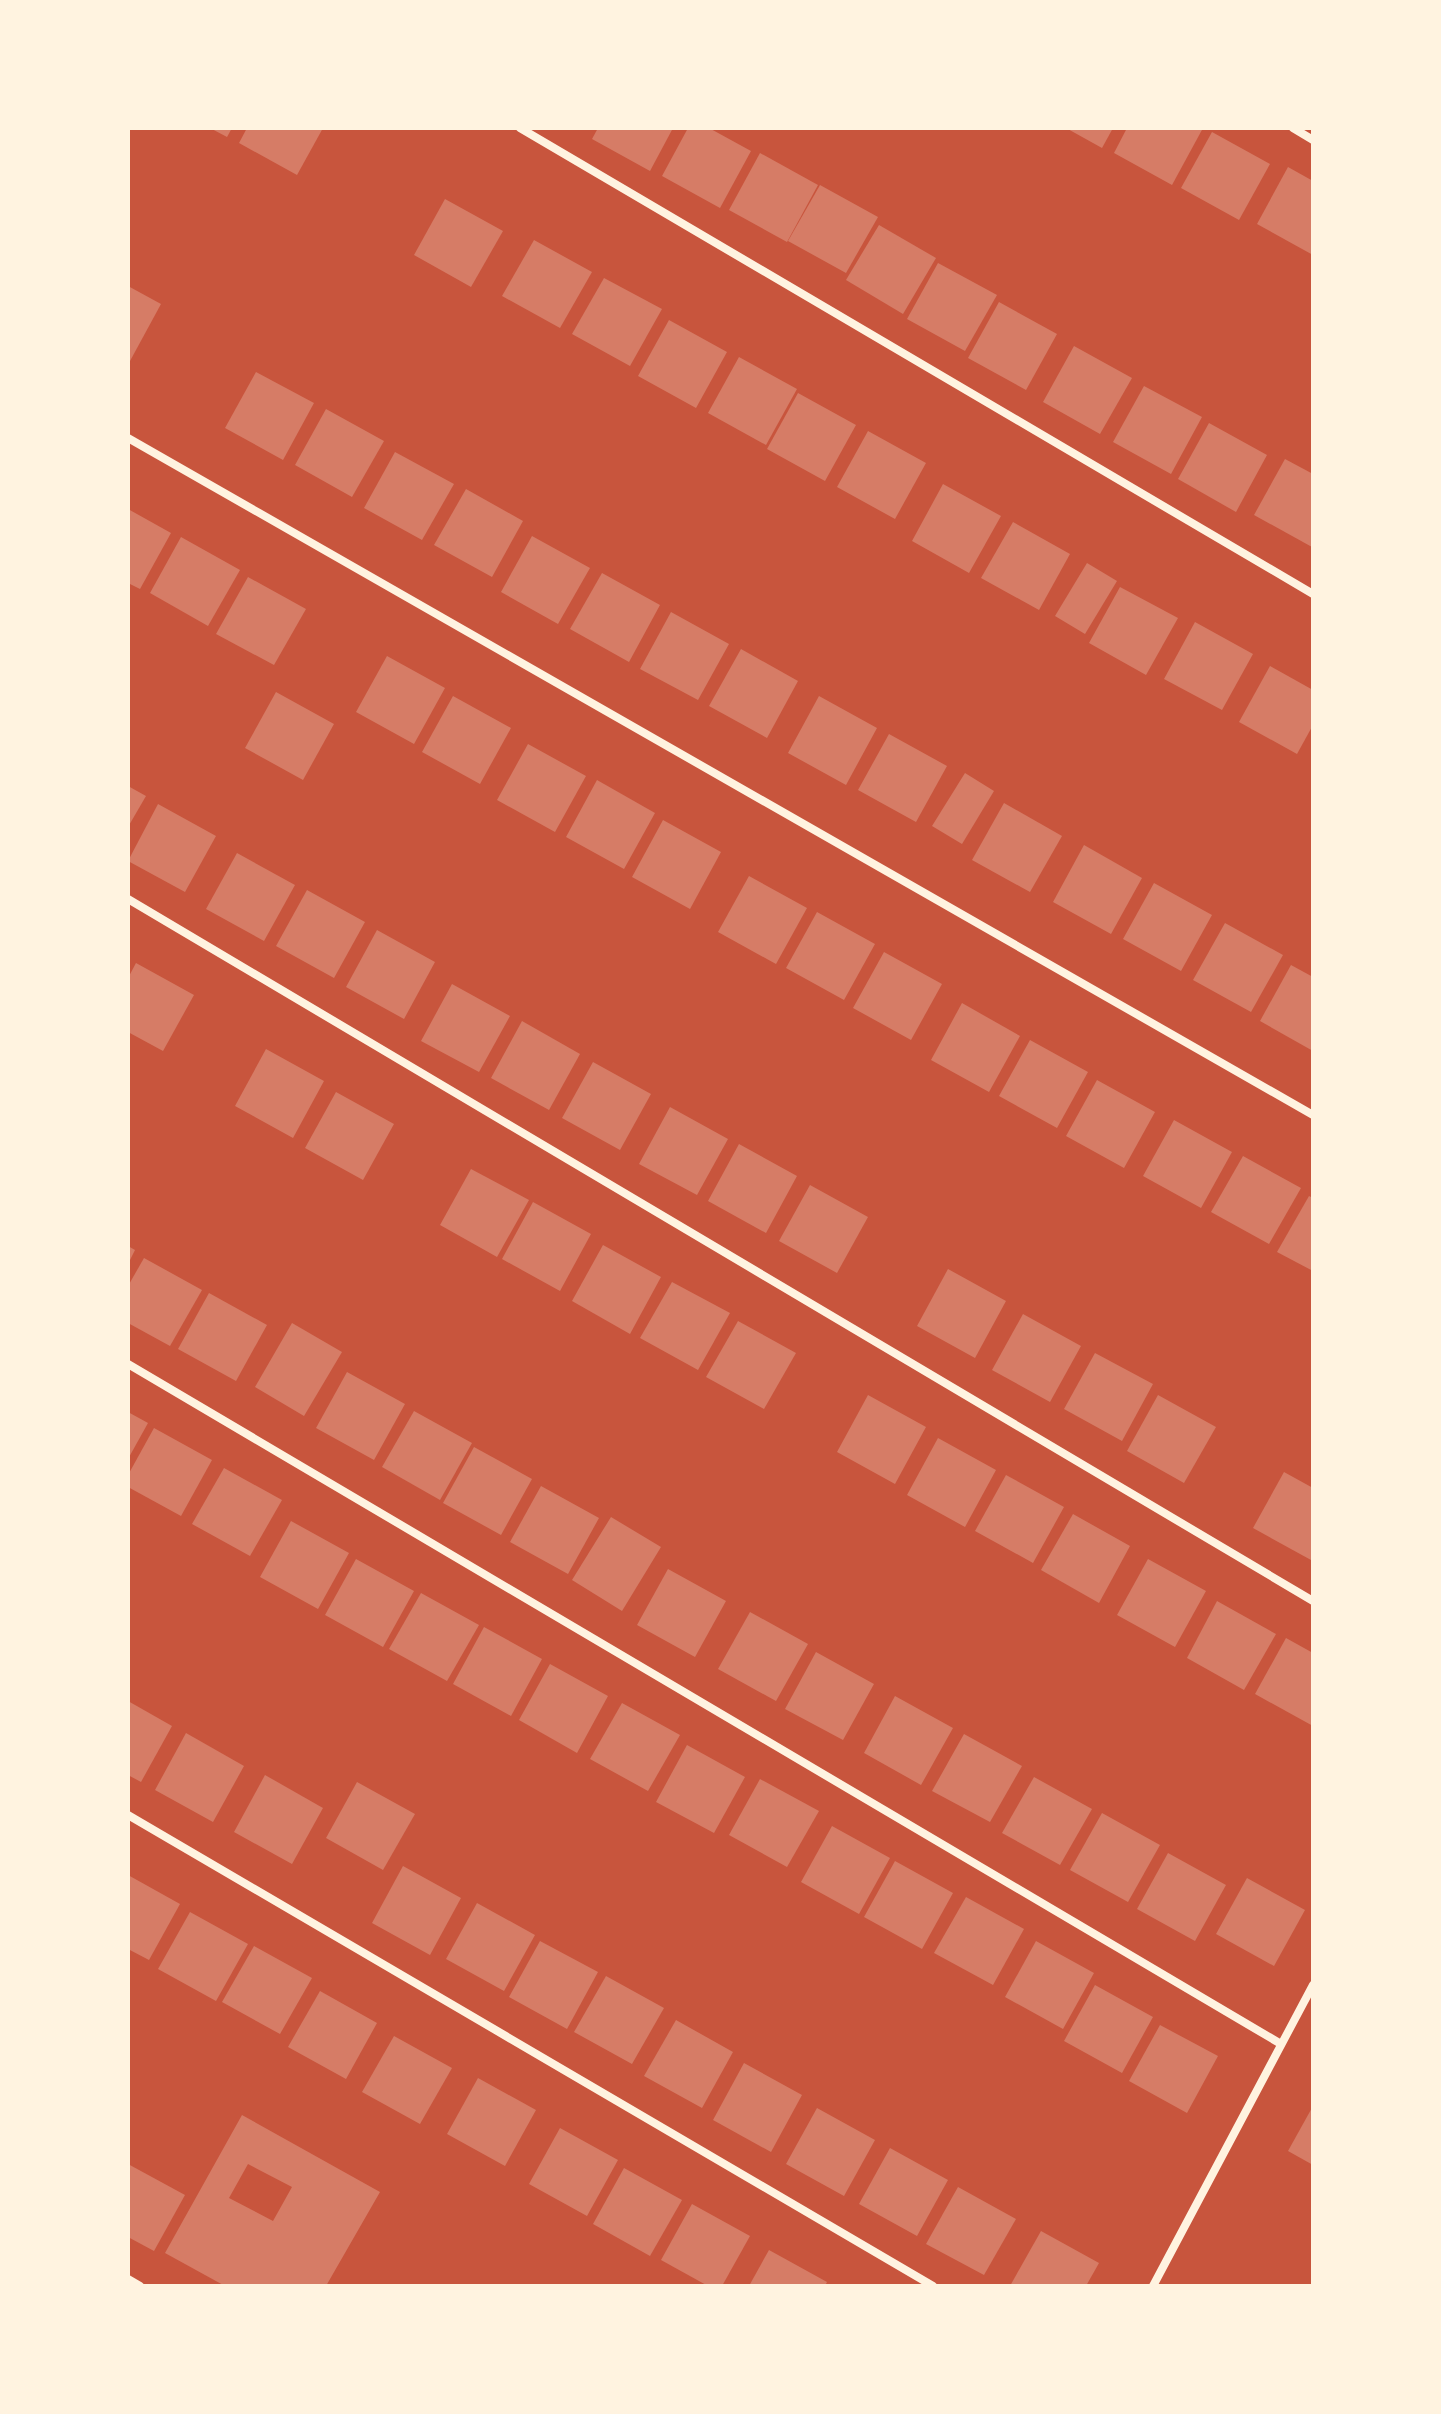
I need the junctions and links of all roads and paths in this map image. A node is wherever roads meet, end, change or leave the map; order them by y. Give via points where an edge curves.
1 (520, 128) edge
2 (1293, 128) edge
3 (1313, 140) edge
4 (128, 438) edge
5 (1313, 594) edge
6 (128, 899) edge
7 (1313, 1115) edge
8 (128, 1364) edge
9 (1313, 1601) edge
10 (128, 1815) edge
11 (1313, 1985) edge
12 (1281, 2044) junction
13 (128, 2279) edge
14 (140, 2286) edge
15 (933, 2286) edge
16 (1153, 2286) edge

1 - 5 street
2 - 3 street
4 - 7 street
6 - 9 street
8 - 12 street
10 - 15 street
11 - 12 street
12 - 16 street
13 - 14 street

